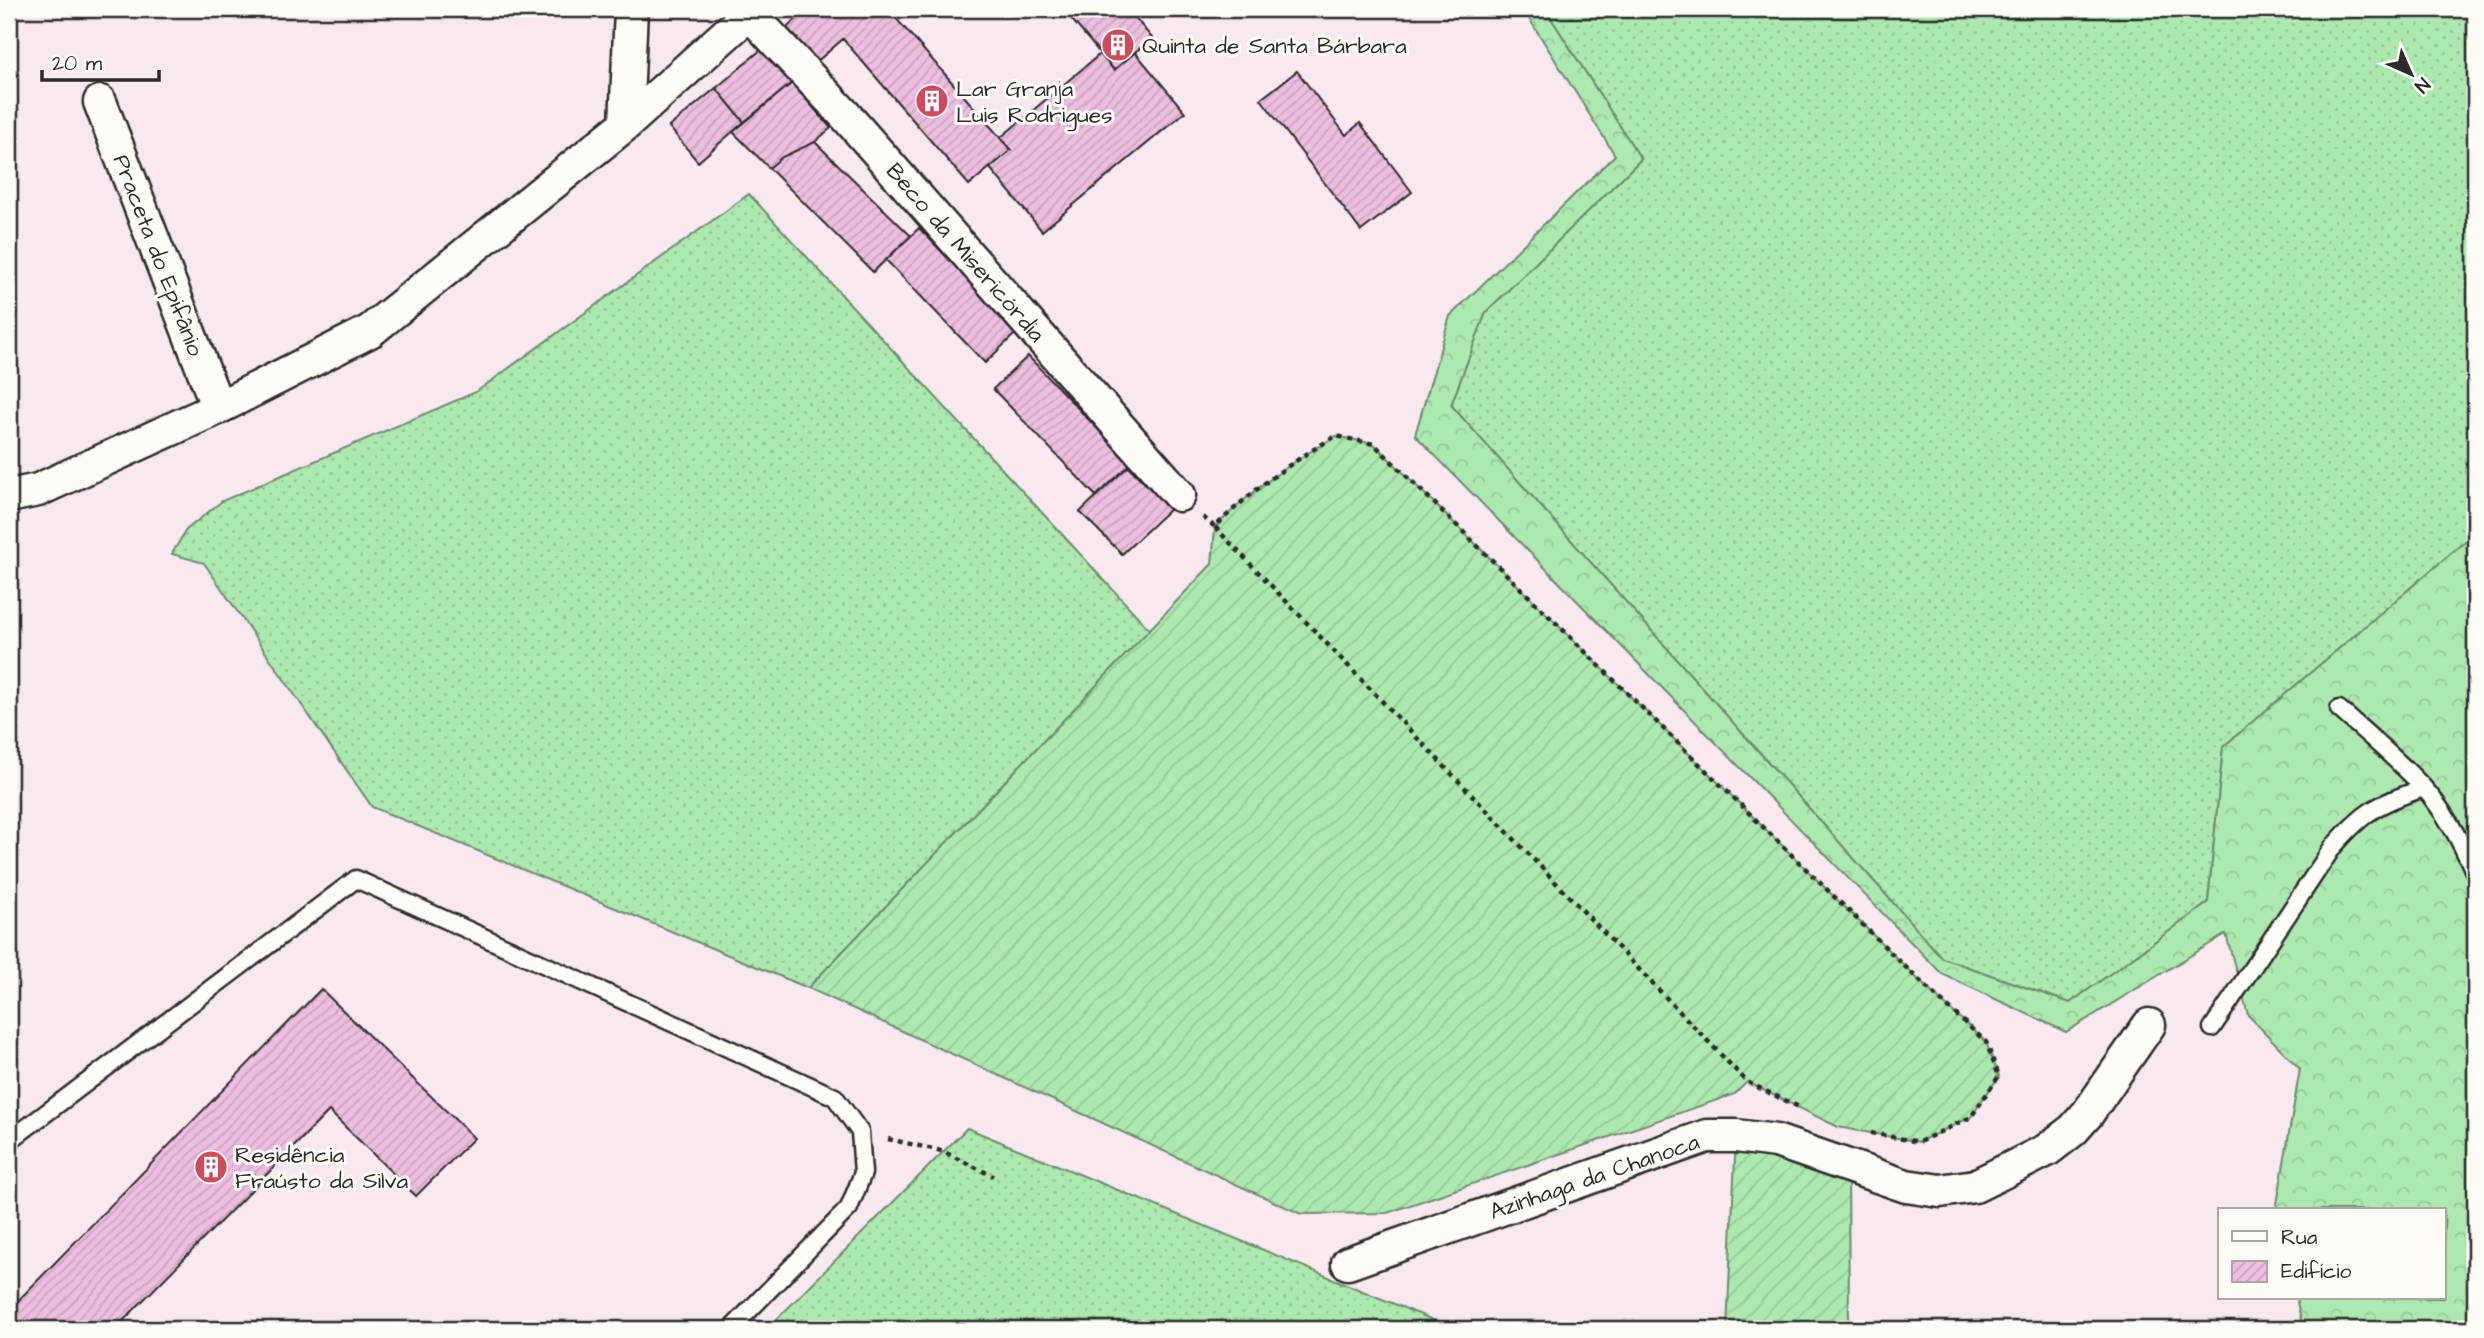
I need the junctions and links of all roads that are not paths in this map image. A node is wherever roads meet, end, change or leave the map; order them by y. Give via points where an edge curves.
1 (631, 9) edge
2 (752, 11) edge
3 (100, 102) dead end
4 (626, 124) junction
5 (218, 408) junction
6 (1179, 495) road end
7 (9, 496) edge
8 (2339, 709) dead end
9 (2424, 788) junction
10 (2475, 874) edge
11 (2149, 1025) dead end
12 (2212, 1028) dead end
13 (9, 1141) edge
14 (1348, 1264) dead end
15 (731, 1329) edge

1 - 4 street
2 - 4 street
2 - 6 street, Beco da Misericórdia
3 - 5 street, Praceta do Epifânio
4 - 5 street via 370,331
5 - 7 street via 38,490
8 - 9 lane
9 - 10 lane via 2442,811
9 - 12 lane via 2387,801 2356,820 2333,847
11 - 14 street, Azinhaga da Chanoca via 2073,1130 2047,1150 1975,1186 1940,1192 1906,1186 1776,1141 1707,1136
13 - 15 lane via 356,879 835,1097 860,1132 863,1172 849,1208

